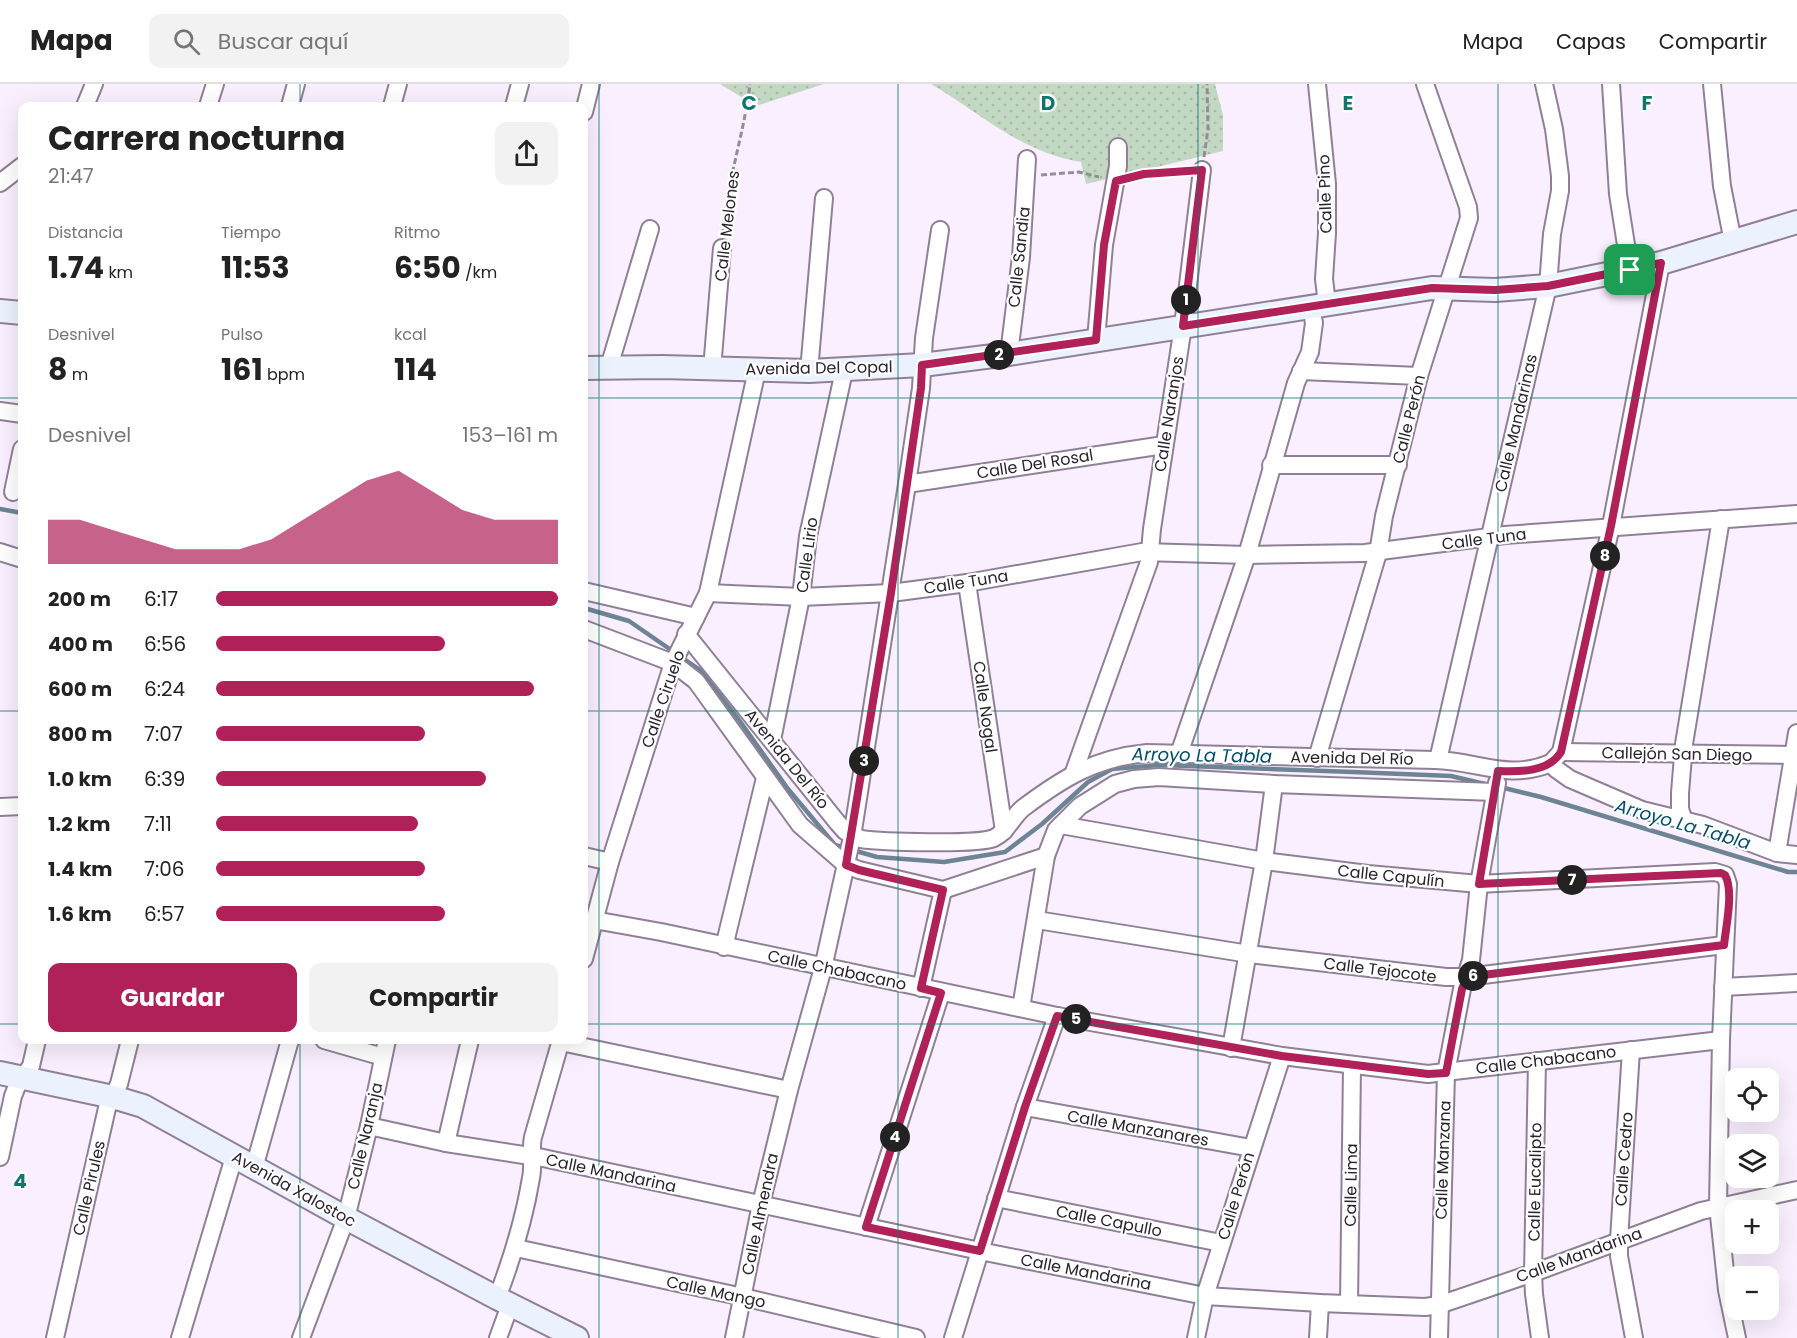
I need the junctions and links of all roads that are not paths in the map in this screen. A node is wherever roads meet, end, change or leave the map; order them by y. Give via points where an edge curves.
1 (94, 84) edge
2 (296, 84) edge
3 (398, 84) edge
4 (520, 84) edge
5 (591, 84) edge
6 (1317, 84) edge
7 (1425, 84) edge
8 (1544, 84) edge
9 (1611, 84) edge
10 (1712, 84) edge
11 (211, 85) edge
12 (87, 102) edge
13 (209, 102) edge
14 (291, 102) edge
15 (393, 102) edge
16 (515, 102) edge
17 (586, 102) edge
18 (1118, 147) dead end
19 (1027, 168) road end
20 (18, 169) edge
21 (1202, 170) road end
22 (0, 183) edge
23 (824, 198) dead end
24 (1797, 222) edge
25 (650, 229) dead end
26 (940, 230) dead end
27 (1733, 242) junction
28 (722, 248) road end
29 (1661, 263) junction
30 (1630, 270) junction
31 (1548, 286) junction
32 (1448, 288) junction
33 (1319, 305) junction
34 (0, 310) edge
35 (18, 312) edge
36 (1183, 326) junction
37 (1096, 340) junction
38 (1009, 354) junction
39 (922, 365) junction
40 (588, 368) edge
41 (609, 368) junction
42 (712, 369) junction
43 (757, 370) junction
44 (810, 371) junction
45 (844, 371) junction
46 (1301, 371) junction
47 (1419, 376) junction
48 (0, 411) edge
49 (18, 413) edge
50 (1164, 445) junction
51 (1271, 465) junction
52 (1398, 465) junction
53 (18, 466) edge
54 (907, 484) junction
55 (12, 492) edge
56 (1797, 514) edge
57 (1721, 519) junction
58 (1611, 526) junction
59 (1489, 537) junction
60 (0, 552) edge
61 (1150, 552) junction
62 (1378, 553) junction
63 (1247, 555) junction
64 (18, 558) edge
65 (967, 583) junction
66 (588, 592) edge
67 (708, 593) junction
68 (891, 593) junction
69 (801, 597) junction
70 (696, 617) junction
71 (588, 629) edge
72 (678, 651) junction
73 (1797, 733) edge
74 (772, 740) junction
75 (1179, 754) junction
76 (1683, 755) junction
77 (1794, 755) junction
78 (1317, 758) junction
79 (1556, 758) junction
80 (1438, 760) junction
81 (1074, 772) junction
82 (765, 777) junction
83 (1497, 782) junction
84 (1274, 784) junction
85 (18, 807) edge
86 (1, 810) edge
87 (1684, 821) junction
88 (1061, 825) junction
89 (1004, 831) junction
90 (852, 836) junction
91 (1777, 853) junction
92 (1797, 855) edge
93 (1046, 856) junction
94 (588, 857) edge
95 (847, 861) junction
96 (1264, 861) junction
97 (610, 862) junction
98 (1479, 884) junction
99 (943, 890) junction
100 (594, 920) junction
101 (1037, 920) junction
102 (588, 943) edge
103 (1724, 945) junction
104 (724, 946) junction
105 (1249, 954) junction
106 (823, 968) junction
107 (1467, 977) junction
108 (1797, 983) edge
109 (1723, 987) junction
110 (921, 988) junction
111 (941, 993) junction
112 (1021, 1008) junction
113 (1057, 1016) junction
114 (1721, 1040) junction
115 (36, 1044) edge
116 (129, 1044) edge
117 (288, 1044) edge
118 (338, 1044) edge
119 (386, 1044) edge
120 (469, 1044) edge
121 (560, 1044) edge
122 (575, 1044) edge
123 (1231, 1048) junction
124 (1631, 1050) junction
125 (1282, 1056) junction
126 (383, 1057) junction
127 (1537, 1061) junction
128 (1352, 1066) junction
129 (0, 1073) edge
130 (1446, 1073) junction
131 (23, 1078) junction
132 (789, 1090) junction
133 (113, 1096) junction
134 (1025, 1107) junction
135 (369, 1126) junction
136 (446, 1143) junction
137 (1251, 1148) junction
138 (0, 1157) edge
139 (531, 1157) junction
140 (244, 1162) junction
141 (1797, 1190) edge
142 (996, 1198) junction
143 (761, 1204) junction
144 (1718, 1206) junction
145 (346, 1218) junction
146 (866, 1227) junction
147 (1619, 1240) junction
148 (1221, 1243) junction
149 (516, 1248) junction
150 (980, 1251) junction
151 (1533, 1273) junction
152 (1205, 1296) junction
153 (742, 1297) junction
154 (504, 1302) junction
155 (1320, 1304) junction
156 (1349, 1304) junction
157 (1439, 1305) junction
158 (307, 1336) edge
159 (55, 1338) edge
160 (180, 1338) edge
161 (498, 1338) edge
162 (577, 1338) edge
163 (734, 1338) edge
164 (916, 1338) edge
165 (953, 1338) edge
166 (1196, 1338) edge
167 (1318, 1338) edge
168 (1439, 1338) edge
169 (1540, 1338) edge
170 (1634, 1338) edge
171 (1737, 1338) edge

1 - 12 street
2 - 14 street
3 - 15 street
4 - 16 street
5 - 17 street
6 - 33 street, Calle Pino via 1327,184 1324,279
7 - 32 street, Calle Perón via 1468,207 1467,230
8 - 31 street, Calle Mandarinas via 1560,176
9 - 30 street via 1618,194
10 - 27 street
11 - 13 street
18 - 37 street
19 - 38 street, Calle Sandia
20 - 22 street
21 - 36 street, Calle Naranjos
23 - 44 street
24 - 27 street, Avenida Del Copal
25 - 41 street
26 - 39 street
27 - 29 street, Avenida Del Copal
28 - 42 street, Calle Melones
29 - 30 street, Avenida Del Copal
29 - 58 street
30 - 31 street, Avenida Del Copal
31 - 32 street, Avenida Del Copal
31 - 59 street, Calle Mandarinas
32 - 33 street, Avenida Del Copal
32 - 47 street, Calle Perón
33 - 36 street, Avenida Del Copal
33 - 46 street via 1310,352
34 - 35 street
36 - 37 street, Avenida Del Copal
36 - 50 street, Calle Naranjos
37 - 38 street, Avenida Del Copal
38 - 39 street, Avenida Del Copal
39 - 45 street, Avenida Del Copal
39 - 54 street, Calle Almendra
40 - 41 street, Avenida Del Copal
41 - 42 street, Avenida Del Copal
42 - 43 street, Avenida Del Copal
43 - 44 street, Avenida Del Copal
43 - 67 street, Calle Ciruelo
44 - 45 street, Avenida Del Copal
45 - 69 street, Calle Lirio via 808,536
46 - 47 street
46 - 51 street
47 - 52 street, Calle Perón
48 - 49 street
50 - 54 street, Calle Del Rosal
50 - 61 street, Calle Naranjos
51 - 52 street
51 - 63 street
52 - 62 street, Calle Perón
53 - 55 street
54 - 68 street, Calle Almendra
56 - 57 street, Calle Tuna
57 - 58 street, Calle Tuna
57 - 76 street
58 - 59 street, Calle Tuna
58 - 79 street
59 - 62 street, Calle Tuna
59 - 80 street, Calle Mandarinas
60 - 64 street
61 - 63 street, Calle Tuna
61 - 65 street, Calle Tuna
61 - 81 street
62 - 63 street, Calle Tuna
62 - 78 street, Calle Perón
63 - 75 street
65 - 68 street, Calle Tuna
65 - 89 street, Calle Nogal
66 - 70 street
67 - 69 street, Calle Tuna
67 - 70 street, Calle Ciruelo
68 - 69 street, Calle Tuna
68 - 90 street, Calle Almendra
69 - 74 street, Calle Lirio
70 - 72 street, Calle Ciruelo
71 - 72 street, Avenida Del Río
72 - 74 street, Avenida Del Río
72 - 82 street, Avenida Del Río
72 - 97 street, Calle Ciruelo
73 - 77 street
74 - 90 street, Avenida Del Río
75 - 78 street, Avenida Del Río
75 - 81 street, Avenida Del Río via 1128,755
76 - 77 street, Callejón San Diego
76 - 79 street, Callejón San Diego
76 - 87 street via 1680,809
77 - 91 street
78 - 80 street, Avenida Del Río
79 - 83 street, Avenida Del Río
79 - 87 street via 1561,774 1580,784 1642,810
80 - 83 street, Avenida Del Río via 1473,764
81 - 89 street, Avenida Del Río via 1020,810
82 - 95 street, Avenida Del Río via 800,825
82 - 104 street
83 - 84 street, Avenida Del Río
83 - 98 street, Calle Manzana
84 - 88 street, Avenida Del Río via 1134,779 1097,794
84 - 96 street
85 - 86 street
87 - 91 street
88 - 93 street, Avenida Del Río
88 - 96 street, Calle Capulín
89 - 90 street via 994,838 974,841 870,841
90 - 95 street, Calle Almendra
91 - 92 street
93 - 99 street
93 - 101 street
94 - 97 street
95 - 99 street, Avenida Del Río via 859,870
95 - 106 street, Calle Almendra
96 - 98 street, Calle Capulín
96 - 105 street
97 - 100 street, Calle Ciruelo
98 - 103 street, Calle Capulín via 1725,875 1728,916
98 - 107 street, Calle Manzana
99 - 110 street
100 - 102 street, Calle Ciruelo
100 - 104 street, Calle Chabacano
101 - 105 street, Calle Tejocote
101 - 112 street
103 - 107 street, Calle Tejocote
103 - 109 street
104 - 106 street, Calle Chabacano
105 - 107 street, Calle Tejocote via 1424,976
105 - 123 street
106 - 110 street, Calle Chabacano
106 - 132 street, Calle Almendra
107 - 130 street, Calle Manzana
108 - 109 street
109 - 114 street
110 - 111 street, Calle Chabacano
111 - 112 street, Calle Chabacano
111 - 146 street
112 - 113 street, Calle Chabacano
113 - 123 street, Calle Chabacano
113 - 134 street
114 - 124 street, Calle Chabacano
114 - 144 street
115 - 131 street via 31,1066
116 - 133 street, Calle Pirules
117 - 140 street
118 - 126 street
119 - 126 street, Calle Naranja
120 - 136 street
121 - 139 street via 533,1137
122 - 132 street
123 - 125 street, Calle Chabacano
124 - 127 street, Calle Chabacano
124 - 147 street, Calle Cedro
125 - 128 street, Calle Chabacano
125 - 137 street, Calle Perón
126 - 135 street, Calle Naranja
127 - 130 street, Calle Chabacano
127 - 151 street, Calle Eucalipto
128 - 130 street, Calle Chabacano
128 - 156 street, Calle Lima
129 - 131 street, Avenida Xalostoc
130 - 157 street, Calle Manzana
131 - 133 street, Avenida Xalostoc
131 - 138 street via 13,1096
132 - 143 street, Calle Almendra
133 - 140 street, Avenida Xalostoc via 162,1115
133 - 159 street, Calle Pirules via 107,1108
134 - 137 street, Calle Manzanares
134 - 142 street
135 - 136 street, Calle Mandarina
135 - 145 street, Calle Naranja
136 - 139 street, Calle Mandarina
137 - 148 street, Calle Perón
139 - 143 street, Calle Mandarina
139 - 149 street via 532,1175
140 - 145 street, Avenida Xalostoc
140 - 160 street
141 - 144 street, Calle Mandarina
142 - 148 street, Calle Capullo
142 - 150 street
143 - 146 street, Calle Mandarina
143 - 153 street, Calle Almendra
144 - 147 street, Calle Mandarina
144 - 171 street via 1727,1290
145 - 154 street, Avenida Xalostoc
145 - 158 street, Calle Naranja
146 - 150 street, Calle Mandarina
147 - 151 street, Calle Mandarina
147 - 170 street, Calle Cedro
148 - 152 street, Calle Perón
149 - 153 street, Calle Mango
149 - 154 street
150 - 152 street, Calle Mandarina
150 - 165 street
151 - 157 street, Calle Mandarina
151 - 169 street, Calle Eucalipto
152 - 155 street, Calle Mandarina
152 - 166 street, Calle Perón
153 - 163 street, Calle Almendra
153 - 164 street, Calle Mango
154 - 161 street
154 - 162 street, Avenida Xalostoc
155 - 156 street, Calle Mandarina
155 - 167 street
156 - 157 street, Calle Mandarina
157 - 168 street, Calle Manzana

